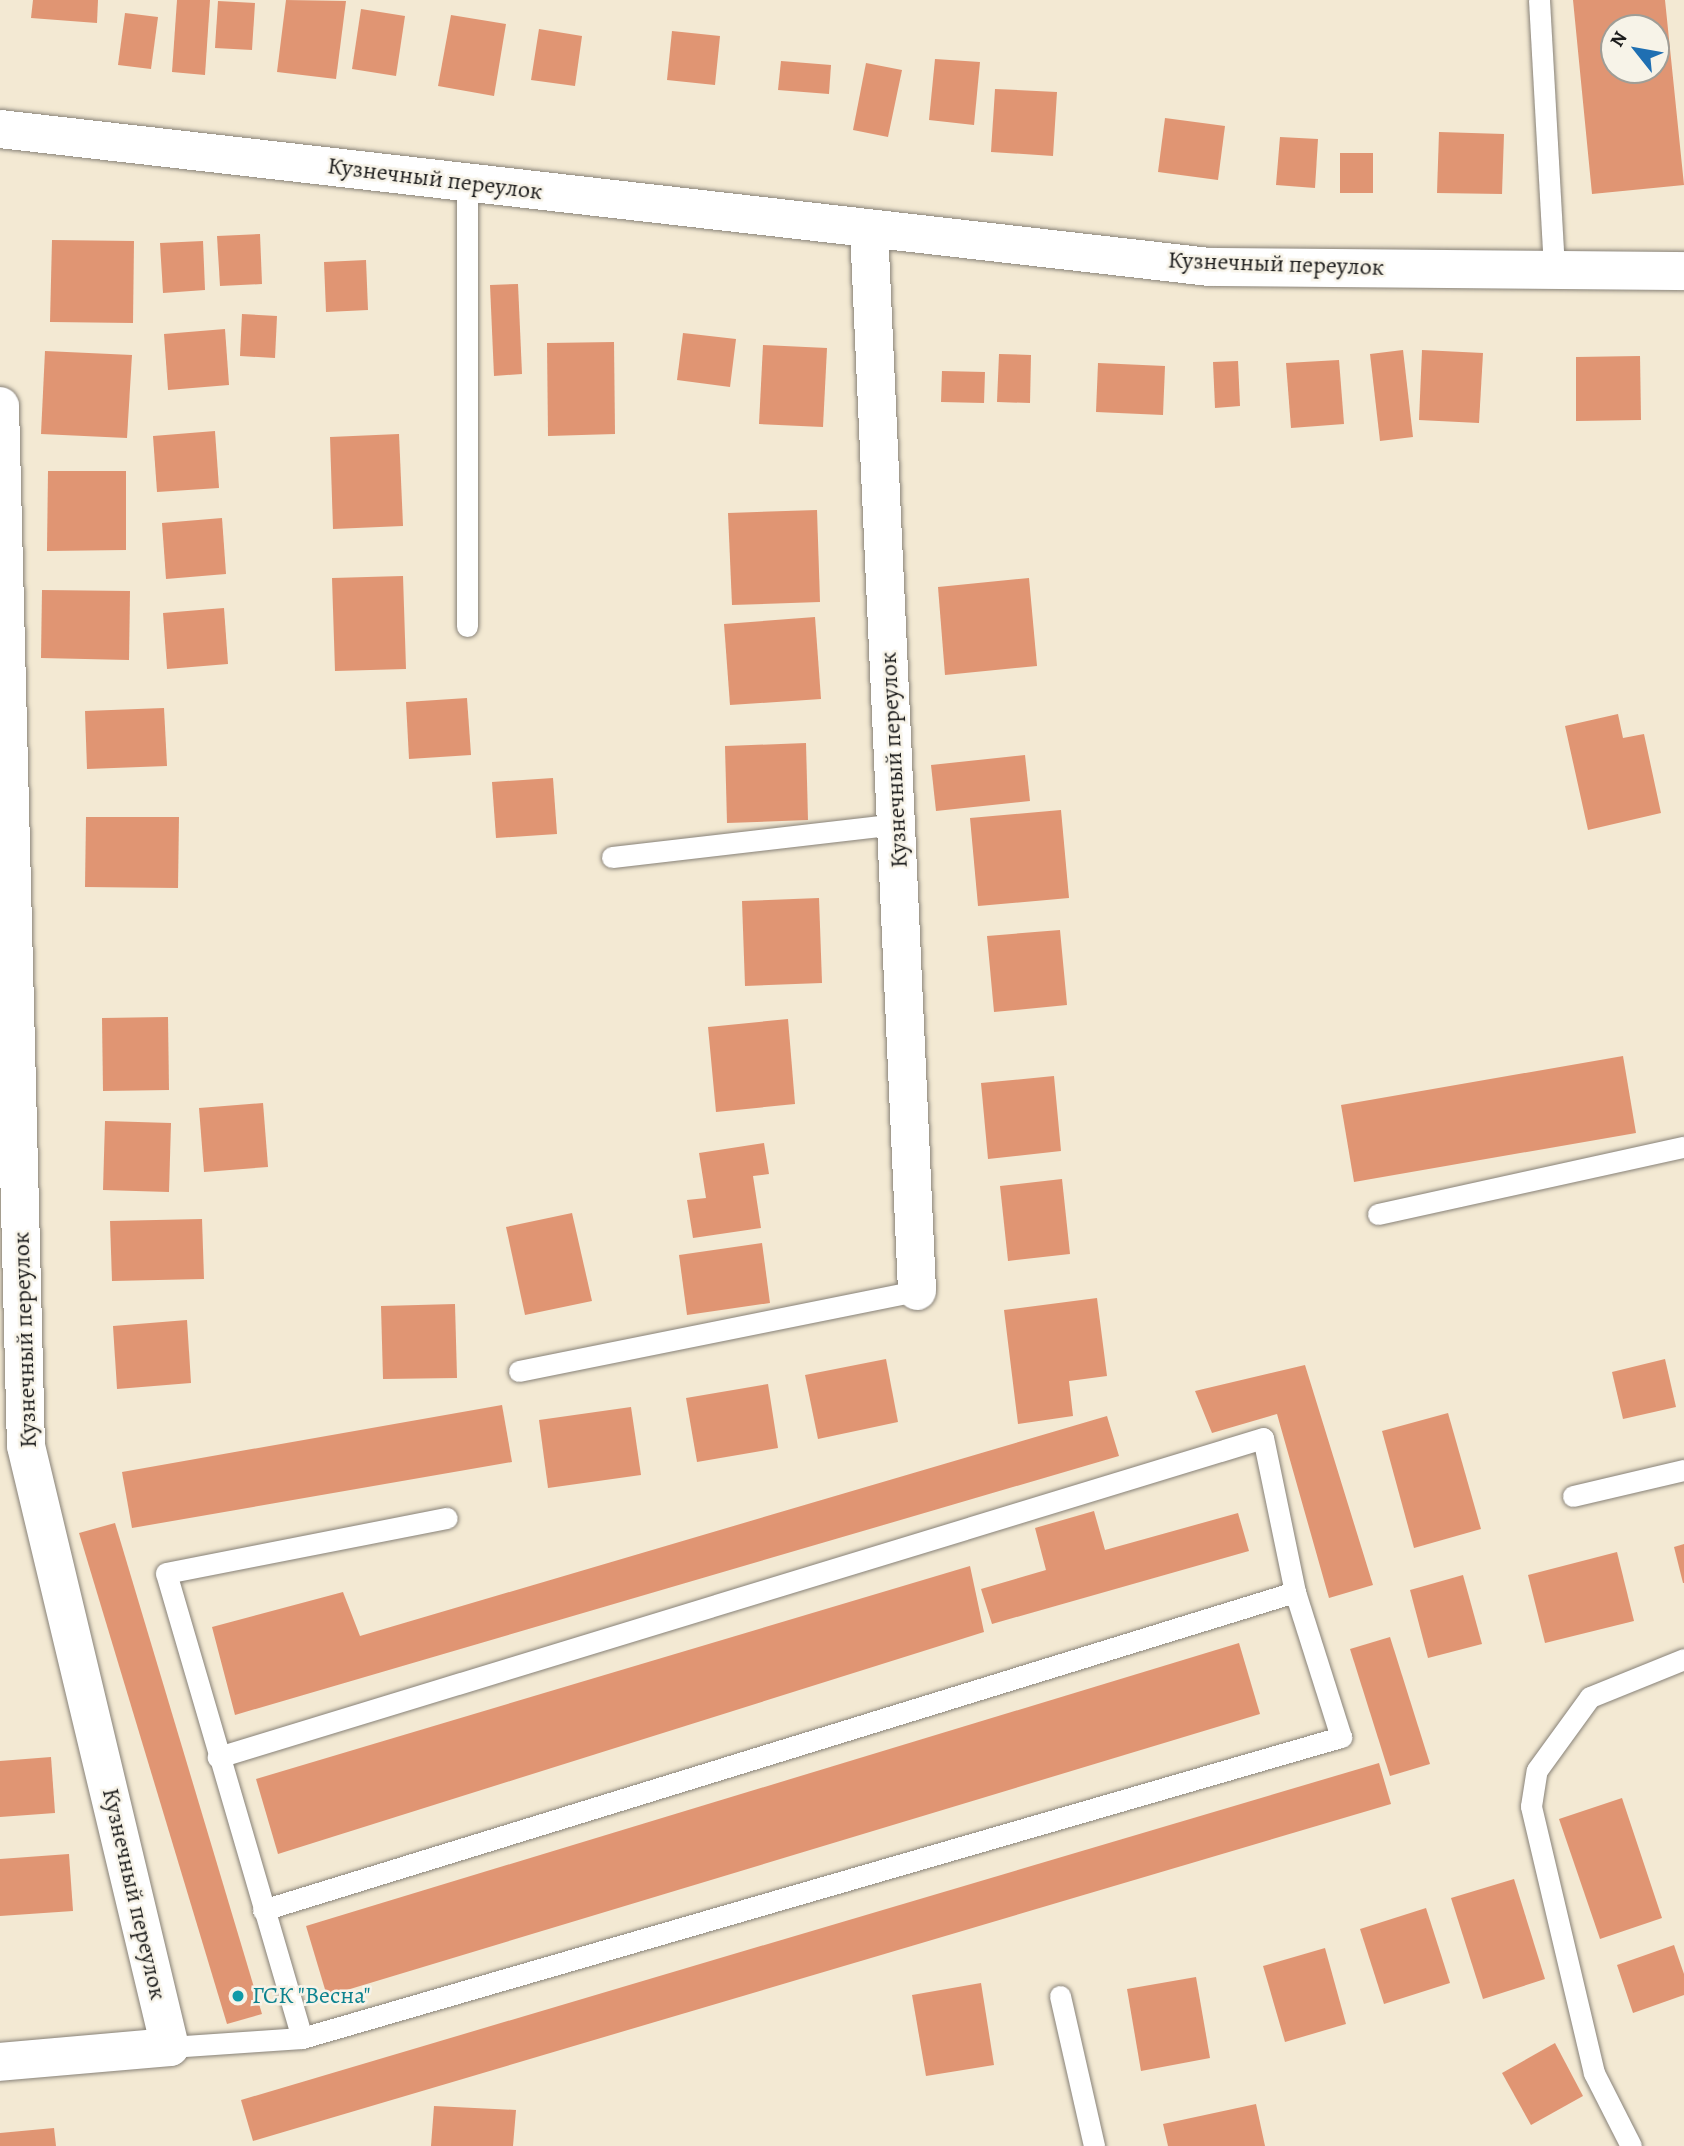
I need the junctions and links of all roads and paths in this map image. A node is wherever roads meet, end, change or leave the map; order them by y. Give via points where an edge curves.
1 (1539, 0) edge
2 (0, 129) edge
3 (467, 183) junction
4 (869, 229) junction
5 (1554, 268) junction
6 (1684, 271) edge
7 (0, 407) edge
8 (467, 626) dead end
9 (896, 824) junction
10 (612, 857) dead end
11 (1684, 1147) edge
12 (1378, 1214) dead end
13 (918, 1291) joint
14 (519, 1371) dead end
15 (1684, 1470) edge
16 (1573, 1496) dead end
17 (447, 1518) dead end
18 (1295, 1592) junction
19 (1684, 1659) edge
20 (218, 1757) junction
21 (263, 1910) junction
22 (1060, 1996) dead end
23 (302, 2038) junction
24 (170, 2047) junction
25 (0, 2062) edge
26 (1094, 2146) edge
27 (1631, 2146) edge

1 - 5 lane
2 - 3 street, Кузнечный переулок
3 - 4 street, Кузнечный переулок
3 - 8 lane
4 - 5 street, Кузнечный переулок via 1210,267
4 - 9 street, Кузнечный переулок
5 - 6 street, Кузнечный переулок
7 - 24 street, Кузнечный переулок via 26,1446
9 - 10 lane
9 - 13 street, Кузнечный переулок
11 - 12 lane
13 - 14 lane
15 - 16 lane
17 - 20 lane via 166,1573
18 - 20 lane via 1263,1438
18 - 21 lane
18 - 23 lane via 1340,1737
19 - 27 lane via 1590,1697 1537,1770 1531,1806 1594,2073
20 - 21 lane
21 - 23 lane
22 - 26 lane
23 - 24 lane
24 - 25 street

